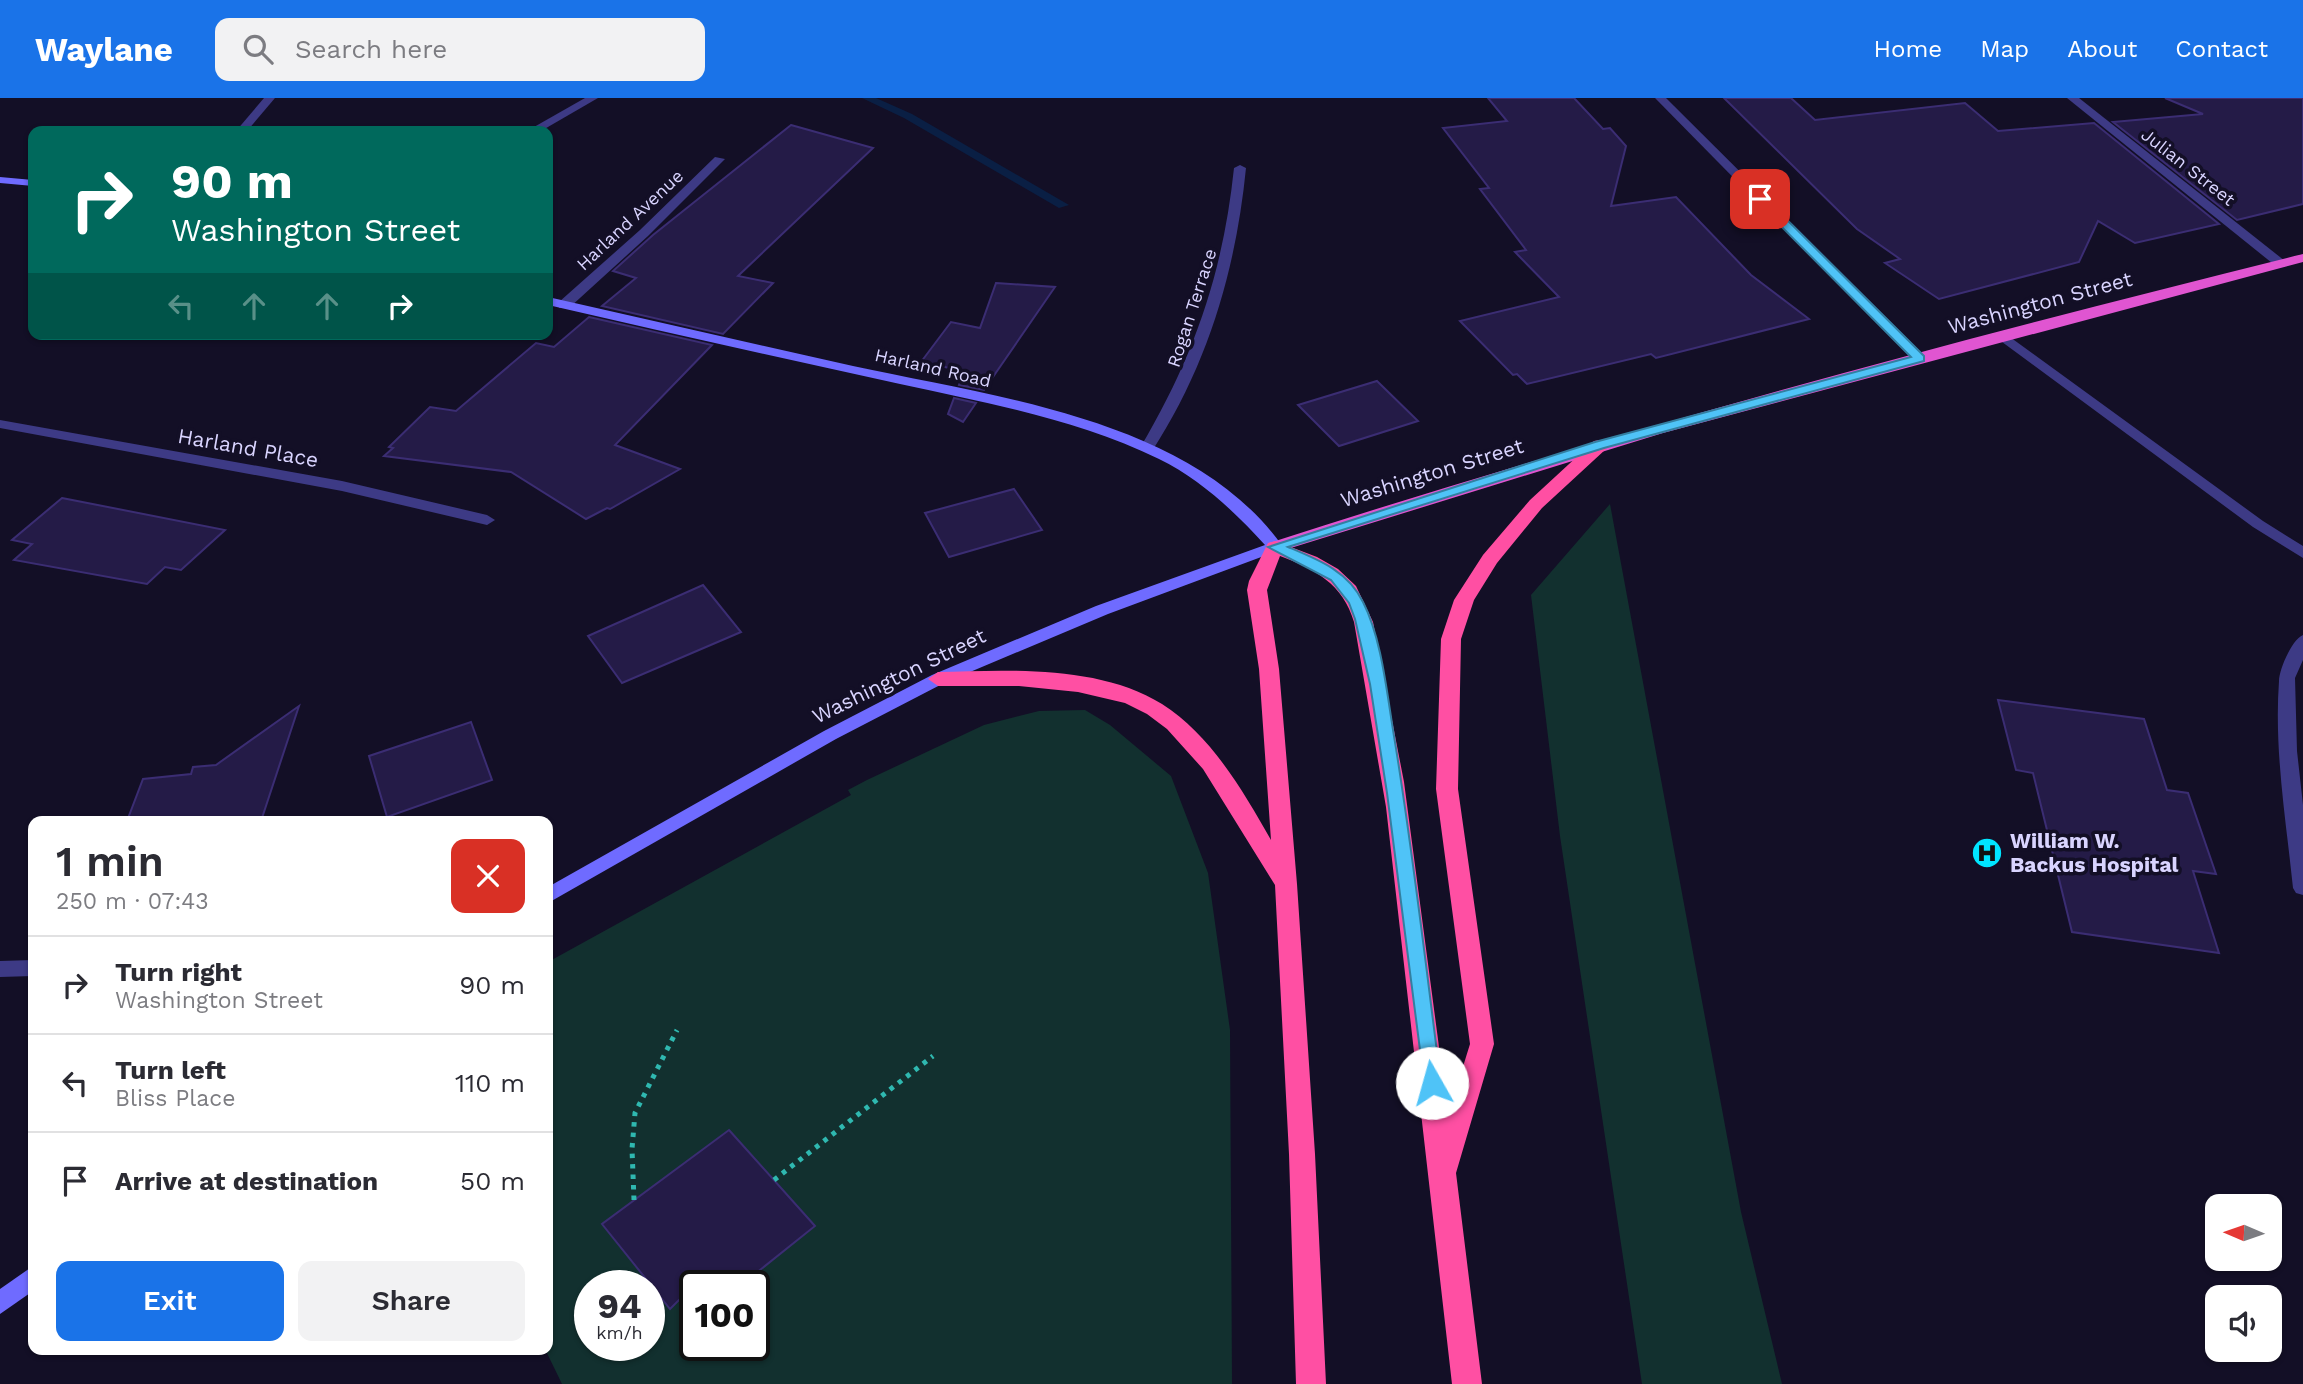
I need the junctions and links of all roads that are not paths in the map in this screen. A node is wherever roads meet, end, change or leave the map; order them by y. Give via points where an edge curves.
1 (270, 98) edge
2 (593, 98) edge
3 (1660, 98) edge
4 (2072, 98) edge
5 (245, 126) edge
6 (542, 126) edge
7 (719, 159) dead end
8 (1240, 168) dead end
9 (0, 180) edge
10 (28, 183) edge
11 (2303, 258) edge
12 (2281, 264) junction
13 (553, 302) edge
14 (564, 305) junction
15 (2003, 337) junction
16 (1919, 358) junction
17 (0, 424) edge
18 (1600, 445) junction
19 (1147, 448) junction
20 (487, 520) dead end
21 (1275, 547) junction
22 (2303, 553) edge
23 (2303, 640) edge
24 (938, 679) junction
25 (1286, 884) junction
26 (2303, 888) edge
27 (553, 892) edge
28 (28, 968) edge
29 (0, 969) edge
30 (1445, 1172) junction
31 (28, 1281) edge
32 (0, 1303) edge
33 (1311, 1384) edge
34 (1467, 1384) edge

1 - 5 street
2 - 6 street
3 - 16 street
4 - 12 street, Julian Street
7 - 14 street, Harland Avenue
8 - 19 street, Rogan Terrace via 1224,274 1198,355 1179,397
9 - 10 main road
11 - 12 highway, Washington Street
12 - 15 highway, Washington Street
13 - 14 main road, Harland Road
14 - 19 main road, Harland Road via 1006,404
15 - 16 highway, Washington Street
15 - 22 street
16 - 18 highway, Washington Street
17 - 20 street, Harland Place via 342,486
18 - 21 highway, Washington Street
18 - 30 highway via 1536,505 1490,559 1464,600 1451,639 1447,789 1482,1044
19 - 21 main road, Harland Road via 1216,489
21 - 24 main road, Washington Street via 1102,610
21 - 25 highway via 1257,590 1269,669
21 - 30 highway via 1336,576 1363,619 1395,793
23 - 26 street via 2287,678 2288,751
24 - 25 highway via 1071,685 1124,696 1156,710 1215,773
24 - 27 main road, Washington Street
25 - 33 highway
28 - 29 street
30 - 34 highway
31 - 32 main road

